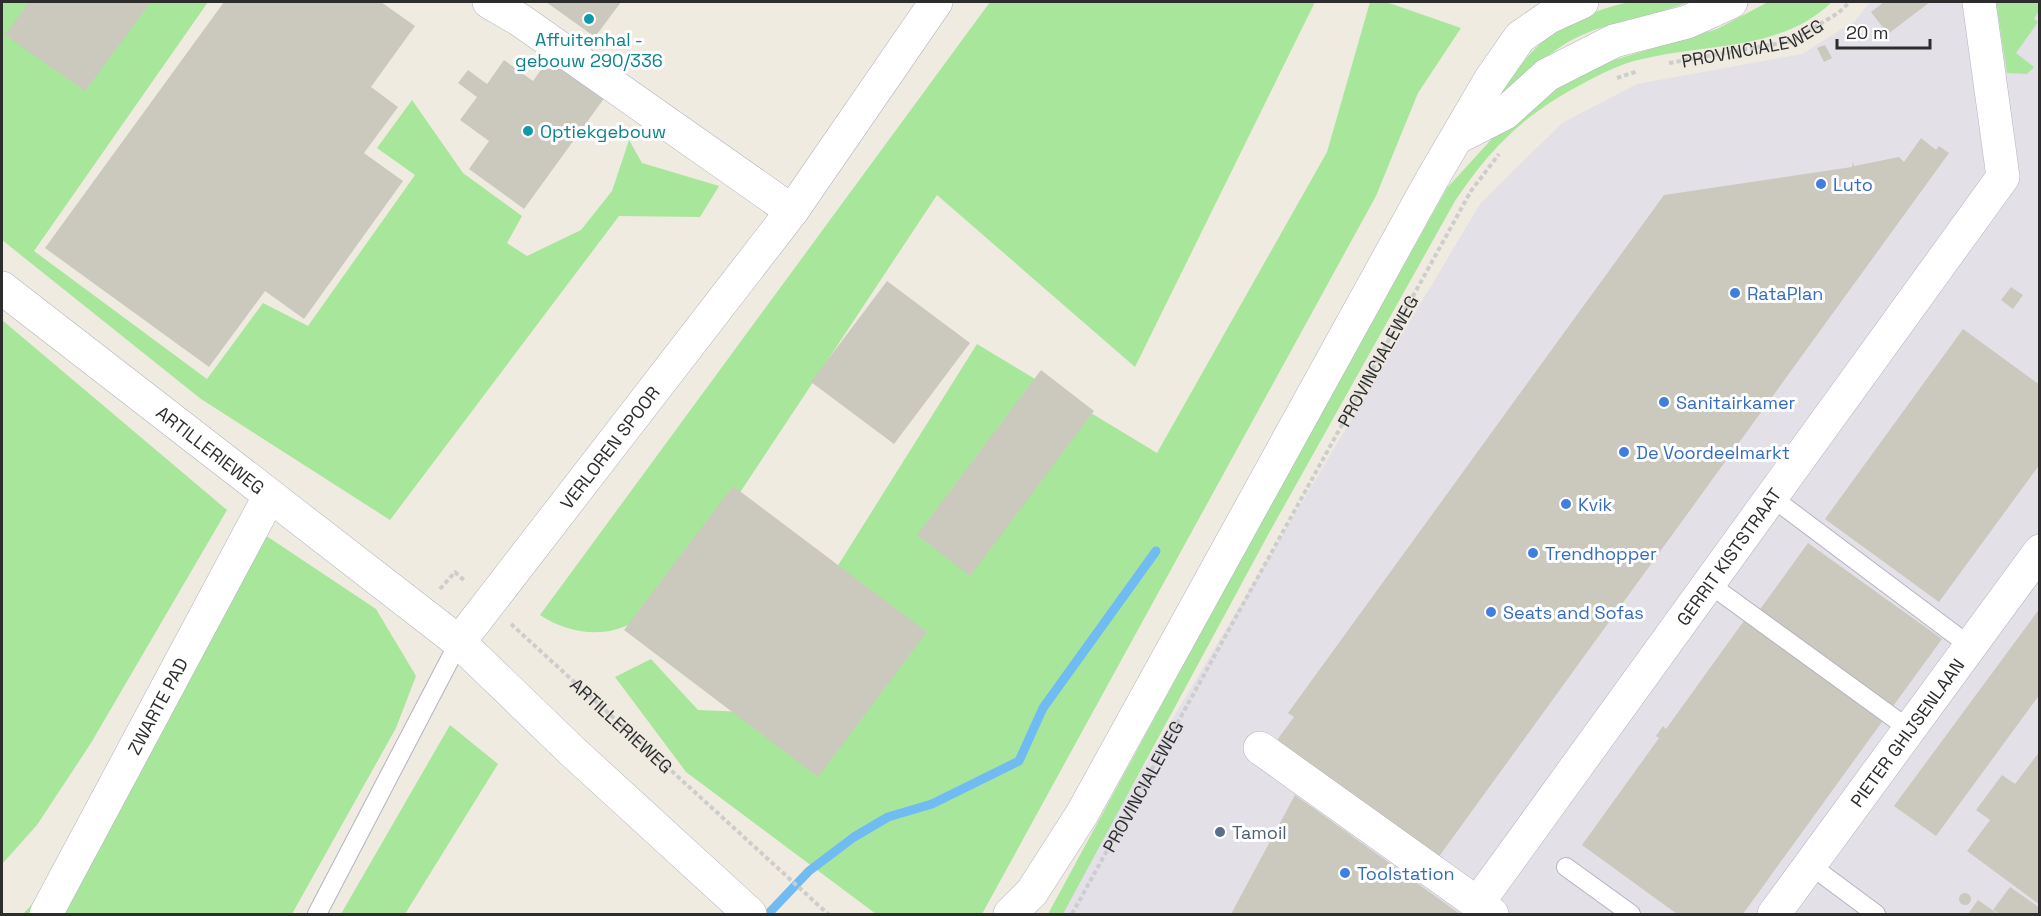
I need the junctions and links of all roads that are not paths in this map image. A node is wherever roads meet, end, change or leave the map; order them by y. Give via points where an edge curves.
1 (489, 2) edge
2 (936, 2) edge
3 (1582, 2) edge
4 (1731, 2) edge
5 (1979, 2) edge
6 (1458, 137) junction
7 (792, 211) junction
8 (2, 288) edge
9 (1770, 496) junction
10 (269, 497) junction
11 (2040, 551) edge
12 (1708, 583) junction
13 (459, 642) junction
14 (1970, 646) junction
15 (1909, 729) junction
16 (1260, 748) dead end
17 (1810, 865) junction
18 (1566, 867) dead end
19 (1023, 907) edge
20 (1485, 909) edge
21 (745, 910) edge
22 (46, 915) edge
23 (317, 915) edge
24 (1631, 915) edge
25 (1774, 915) edge
26 (1876, 915) edge

1 - 7 street
2 - 7 street, VERLOREN SPOOR
3 - 6 street via 1549,17 1520,37
4 - 6 street, PROVINCIALEWEG via 1687,22 1614,41 1547,75 1505,113
5 - 9 street, GERRIT KISTSTRAAT via 2003,177
6 - 19 street via 1082,814
7 - 13 street, VERLOREN SPOOR
8 - 10 street, ARTILLERIEWEG
9 - 12 street, GERRIT KISTSTRAAT
9 - 14 lane
10 - 13 street, ARTILLERIEWEG
10 - 22 street, ZWARTE PAD
11 - 14 street, PIETER GHIJSENLAAN
12 - 15 lane
12 - 20 street, GERRIT KISTSTRAAT
13 - 21 street, ARTILLERIEWEG
13 - 23 lane, VERLOREN SPOOR
14 - 15 street, PIETER GHIJSENLAAN
15 - 17 street, PIETER GHIJSENLAAN
16 - 20 street
17 - 25 street, PIETER GHIJSENLAAN
17 - 26 lane
18 - 24 lane

